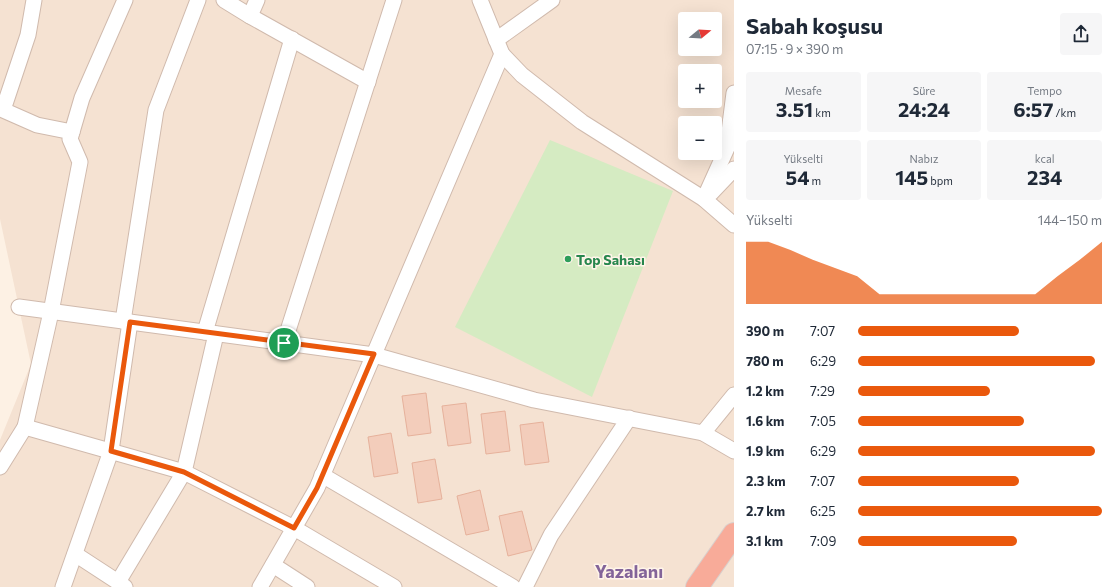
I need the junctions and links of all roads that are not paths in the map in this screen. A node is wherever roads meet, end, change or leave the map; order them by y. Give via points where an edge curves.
1 (34, 0) edge
2 (125, 0) edge
3 (198, 0) edge
4 (224, 0) edge
5 (257, 0) edge
6 (394, 0) edge
7 (480, 0) edge
8 (552, 0) edge
9 (250, 16) junction
10 (292, 39) junction
11 (496, 40) junction
12 (502, 54) junction
13 (368, 82) junction
14 (734, 93) edge
15 (72, 132) junction
16 (734, 169) edge
17 (704, 199) junction
18 (734, 225) edge
19 (19, 307) dead end
20 (51, 312) junction
21 (127, 322) junction
22 (211, 333) junction
23 (284, 343) junction
24 (374, 354) junction
25 (734, 395) edge
26 (629, 418) junction
27 (25, 427) junction
28 (704, 433) junction
29 (111, 451) junction
30 (734, 451) edge
31 (0, 467) edge
32 (184, 472) junction
33 (322, 475) junction
34 (294, 528) junction
35 (734, 534) edge
36 (75, 554) junction
37 (273, 565) junction
38 (122, 584) edge
39 (63, 587) edge
40 (260, 587) edge
41 (307, 587) edge
42 (394, 587) edge
43 (513, 587) edge
44 (525, 587) edge
45 (697, 587) edge

1 - 15 street via 28,35 2,110 37,125
2 - 15 street via 82,98
3 - 21 street via 156,110
4 - 9 street
5 - 9 street
6 - 13 street
7 - 11 street
8 - 11 street
9 - 10 street
10 - 13 street
10 - 22 street
11 - 12 street
12 - 17 street via 522,75 568,112
12 - 24 street
13 - 23 street
14 - 17 street via 727,148
15 - 20 street via 70,138 80,162
16 - 17 street
17 - 18 street
19 - 20 street
20 - 21 street
20 - 27 street
21 - 22 street
21 - 29 street
22 - 23 street
22 - 32 street
23 - 24 street
24 - 26 street via 534,400
24 - 33 street
25 - 28 street
26 - 28 street
26 - 44 street via 551,535
27 - 29 street
27 - 31 street
28 - 30 street
29 - 32 street
29 - 36 street
32 - 34 street
32 - 38 street
33 - 34 street
33 - 43 street
34 - 37 street
34 - 42 street
35 - 45 highway
36 - 38 street
36 - 39 street
37 - 40 street
37 - 41 street

